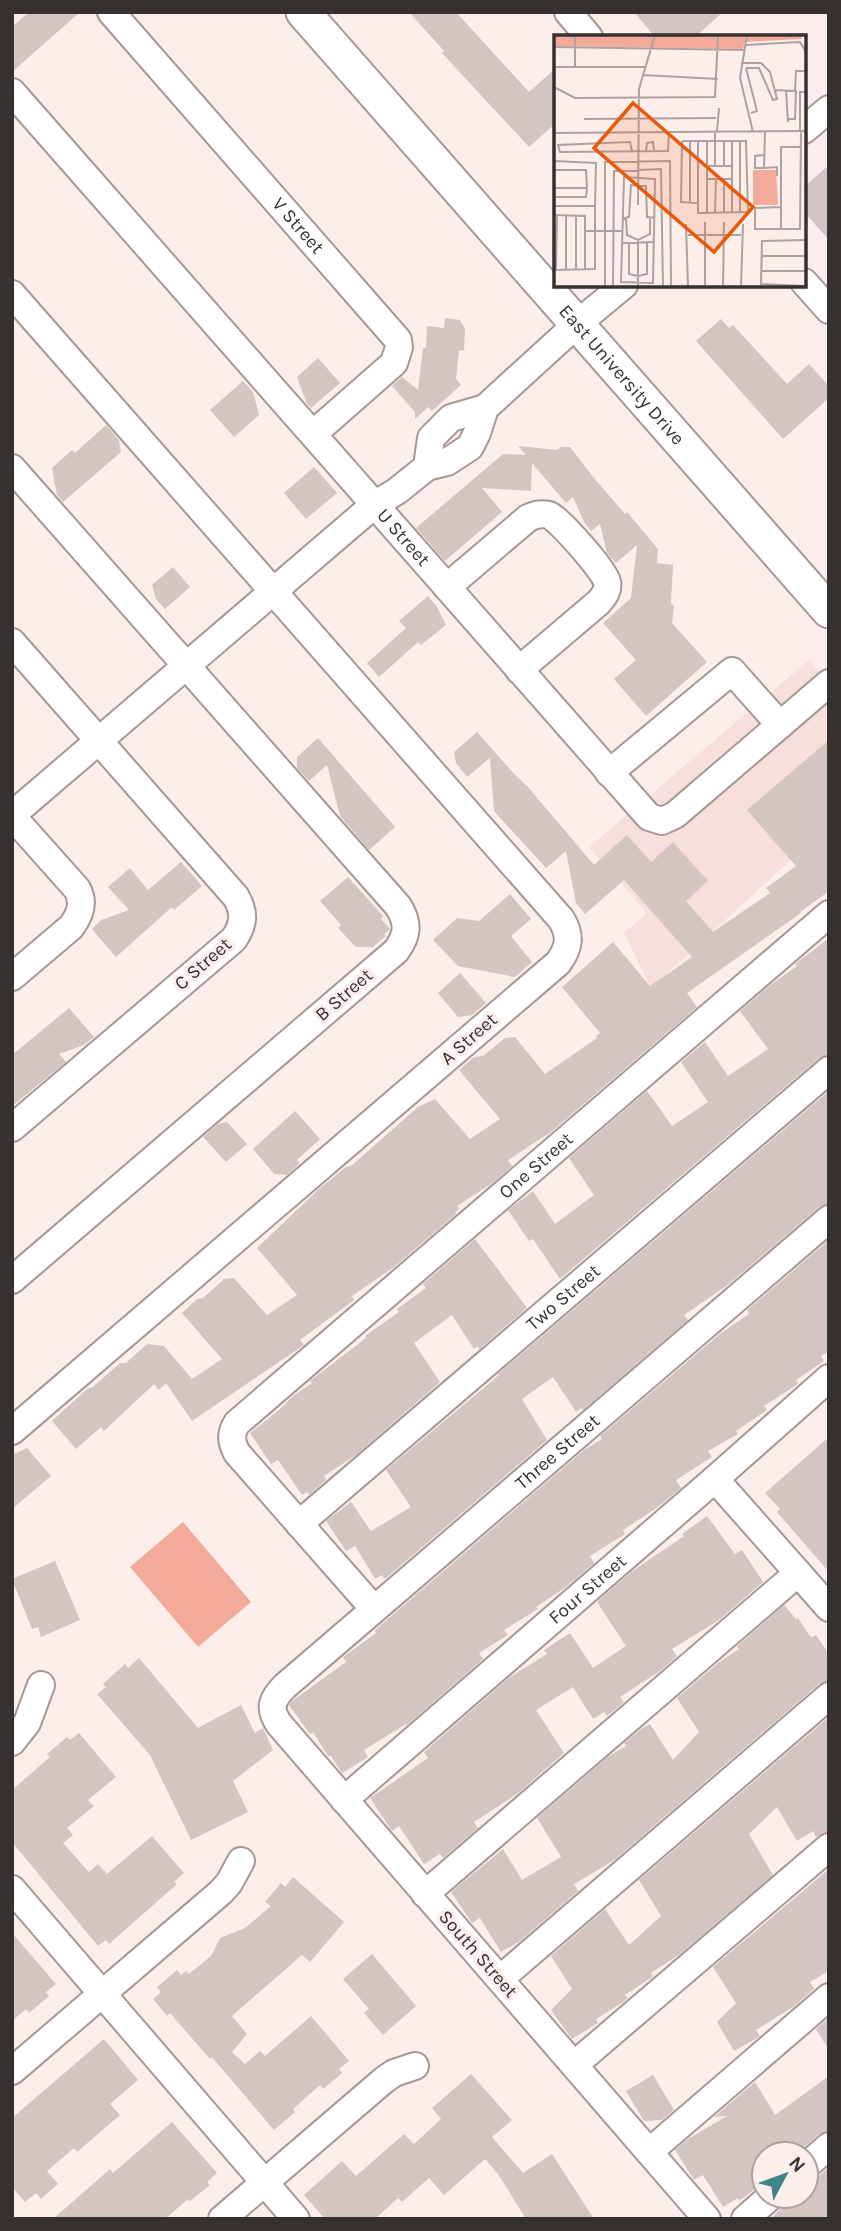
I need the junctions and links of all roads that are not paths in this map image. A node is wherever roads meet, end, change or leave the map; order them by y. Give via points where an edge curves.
1 (111, 12) edge
2 (303, 12) edge
3 (568, 12) edge
4 (587, 35) edge
5 (12, 92) edge
6 (829, 109) edge
7 (806, 128) edge
8 (806, 284) edge
9 (622, 287) edge
10 (12, 294) edge
11 (829, 310) edge
12 (577, 324) junction
13 (313, 435) junction
14 (12, 468) edge
15 (374, 505) junction
16 (447, 587) junction
17 (274, 591) junction
18 (829, 611) edge
19 (12, 642) edge
20 (187, 666) junction
21 (519, 670) junction
22 (825, 687) edge
23 (780, 725) junction
24 (99, 740) junction
25 (609, 773) junction
26 (12, 816) edge
27 (829, 914) edge
28 (12, 977) edge
29 (829, 1069) edge
30 (12, 1128) edge
31 (829, 1219) edge
32 (12, 1280) edge
33 (829, 1378) edge
34 (12, 1431) edge
35 (715, 1479) junction
36 (299, 1524) junction
37 (798, 1573) junction
38 (829, 1608) edge
39 (374, 1609) junction
40 (41, 1685) dead end
41 (285, 1686) joint
42 (829, 1696) edge
43 (12, 1742) edge
44 (344, 1800) junction
45 (829, 1847) edge
46 (241, 1861) dead end
47 (12, 1889) edge
48 (425, 1894) junction
49 (500, 1979) junction
50 (103, 1994) junction
51 (829, 1997) edge
52 (574, 2065) junction
53 (415, 2066) dead end
54 (12, 2071) edge
55 (649, 2152) junction
56 (265, 2182) junction
57 (222, 2219) edge
58 (296, 2219) edge
59 (707, 2219) edge

1 - 13 street, V Street via 398,340 394,363
2 - 12 main road, East University Drive
3 - 4 street
5 - 13 street, U Street
6 - 7 street
8 - 11 street
9 - 12 street
10 - 17 street, A Street
12 - 15 street via 485,408 451,418 431,438 427,467
12 - 18 main road, East University Drive
13 - 15 street, U Street
14 - 20 street, B Street
15 - 16 street, U Street
15 - 17 street
16 - 21 street, U Street
16 - 21 street via 534,515 554,518 594,563 607,579 604,597
17 - 20 street
17 - 34 street, A Street via 561,919 568,946 558,963
19 - 24 street, C Street
20 - 24 street
20 - 32 street, B Street via 398,906 406,934 396,951
21 - 25 street, U Street
22 - 23 street, U Street
23 - 25 street, U Street via 662,821 649,817
23 - 25 street via 732,671
24 - 26 street
24 - 30 street, C Street via 236,897 242,923 234,939
26 - 28 street via 76,889 82,905 71,927
27 - 36 street, One Street via 242,1417 232,1431 233,1446
29 - 36 street, Two Street
31 - 39 street, Three Street
33 - 35 street, Four Street
35 - 37 street
35 - 44 street, Four Street
36 - 39 street
37 - 38 street
37 - 48 street
39 - 41 street, Three Street
40 - 43 street via 27,1723
41 - 44 street, South Street via 272,1700 273,1717
42 - 49 street
44 - 48 street, South Street
45 - 52 street
46 - 50 street via 221,1892
47 - 50 street
48 - 49 street, South Street
49 - 52 street, South Street
50 - 54 street
50 - 56 street
51 - 55 street
52 - 55 street, South Street
53 - 56 street via 394,2073
55 - 59 street, South Street
56 - 57 street
56 - 58 street

